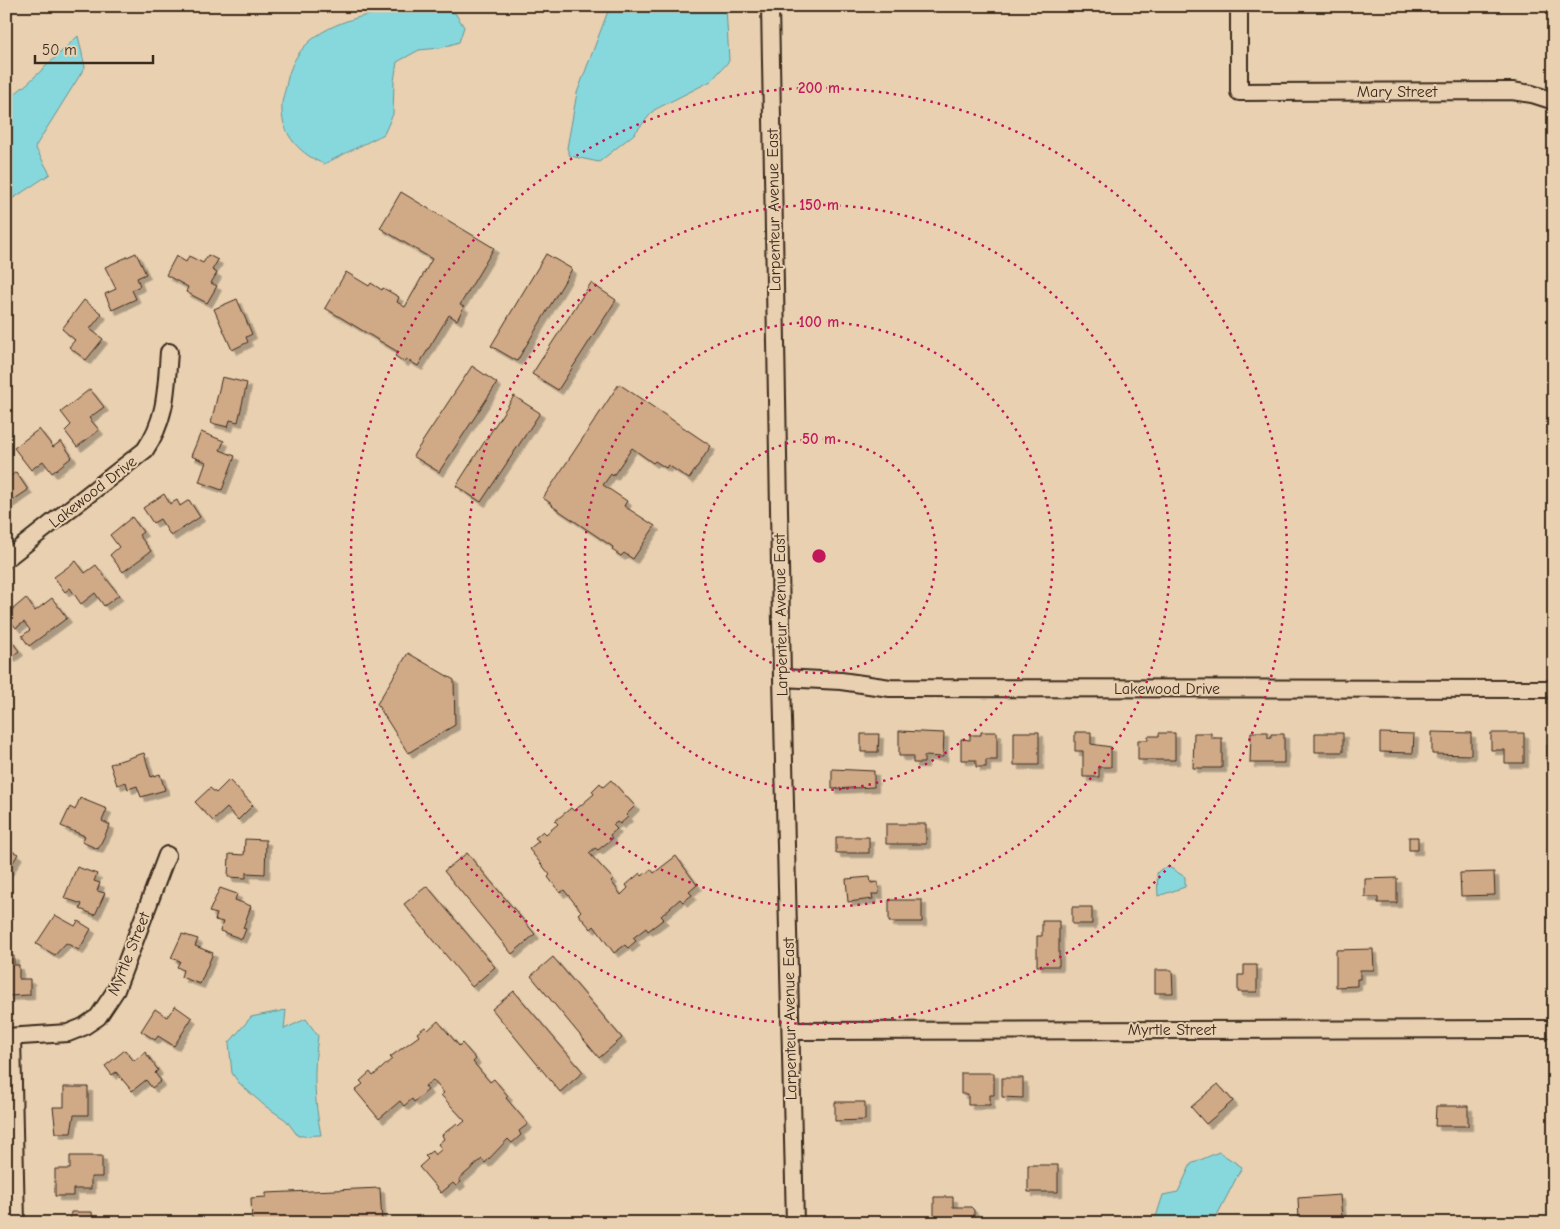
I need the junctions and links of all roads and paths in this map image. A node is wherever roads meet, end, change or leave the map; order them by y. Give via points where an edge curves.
1 (770, 6) edge
2 (1239, 6) edge
3 (1554, 101) edge
4 (169, 352) dead end
5 (6, 559) edge
6 (782, 678) junction
7 (1554, 689) edge
8 (167, 855) dead end
9 (1554, 1029) edge
10 (791, 1031) junction
11 (9, 1037) edge
12 (16, 1223) edge
13 (795, 1223) edge

1 - 6 street, Larpenteur Avenue East
2 - 3 street, Mary Street via 1239,92 1512,92
4 - 5 street, Lakewood Drive via 162,419 146,450
6 - 7 street, Lakewood Drive via 890,688
6 - 10 street, Larpenteur Avenue East
8 - 11 street, Myrtle Street via 116,990 103,1011 68,1034
9 - 10 street, Myrtle Street
10 - 13 street, Larpenteur Avenue East
11 - 12 street

